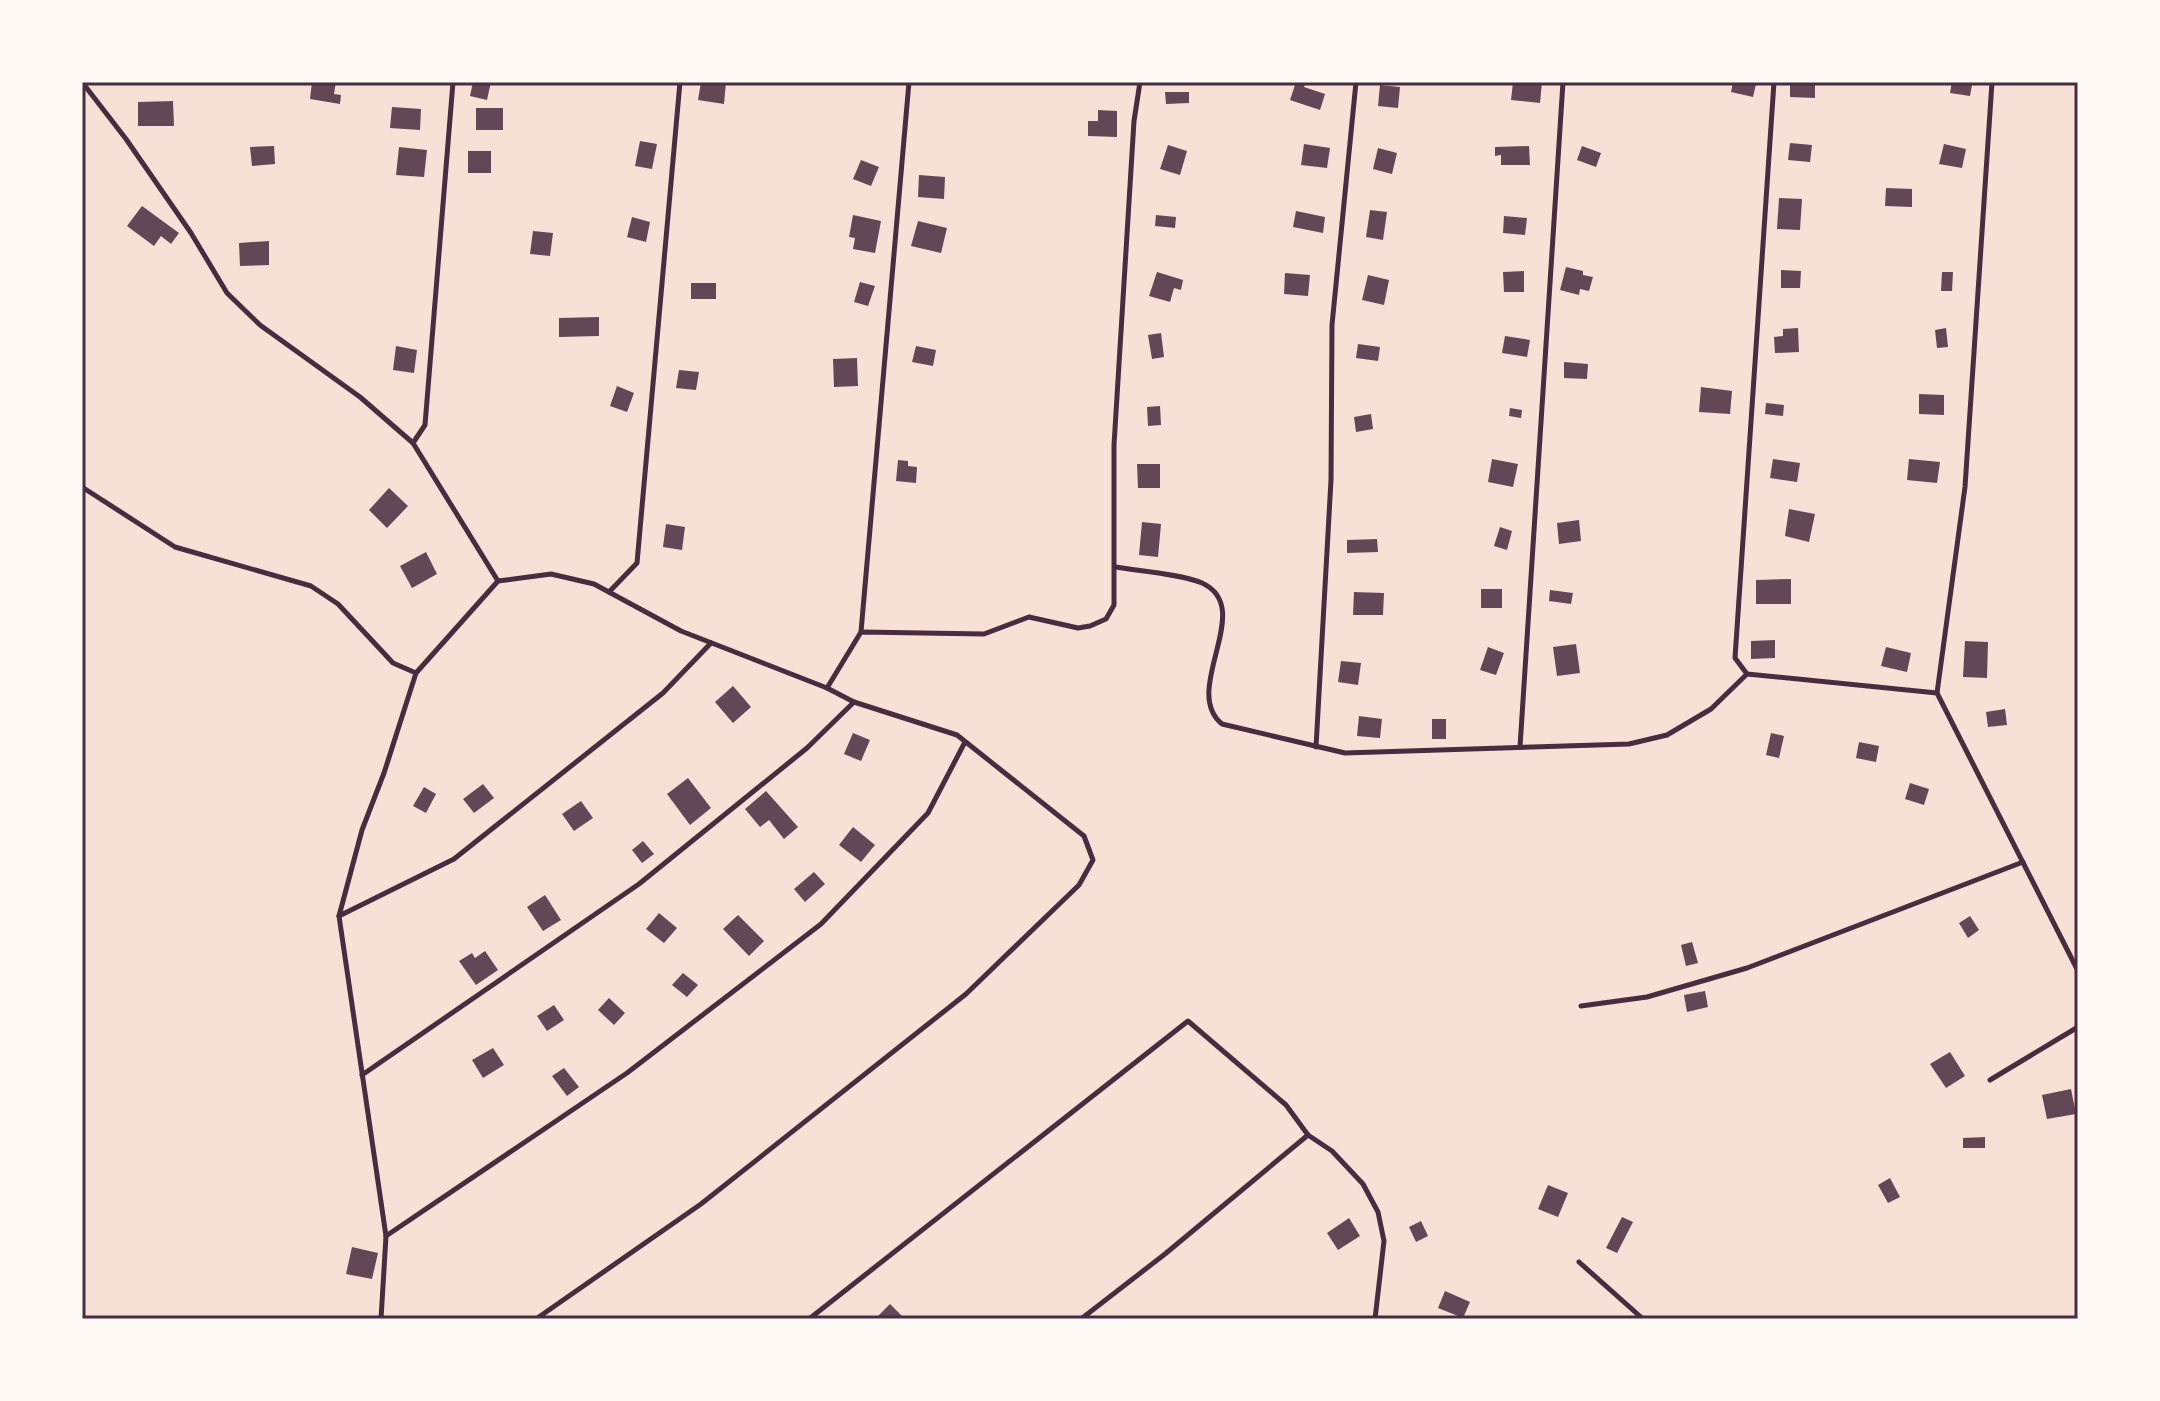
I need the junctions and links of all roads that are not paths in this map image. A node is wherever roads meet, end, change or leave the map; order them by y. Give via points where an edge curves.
1 (82, 82) edge
2 (453, 82) edge
3 (680, 82) edge
4 (909, 82) edge
5 (1140, 82) edge
6 (1356, 82) edge
7 (1563, 82) edge
8 (1774, 82) edge
9 (1992, 82) edge
10 (413, 443) junction
11 (82, 487) edge
12 (1115, 567) junction
13 (498, 581) junction
14 (609, 592) junction
15 (861, 632) junction
16 (711, 643) junction
17 (416, 673) junction
18 (1747, 674) junction
19 (827, 688) junction
20 (1937, 693) junction
21 (854, 702) junction
22 (965, 742) junction
23 (1316, 747) junction
24 (1520, 747) junction
25 (2023, 862) junction
26 (339, 916) junction
27 (2078, 971) edge
28 (1581, 1006) dead end
29 (2078, 1027) edge
30 (362, 1075) junction
31 (1990, 1080) dead end
32 (1308, 1135) junction
33 (386, 1236) junction
34 (1579, 1262) dead end
35 (381, 1319) edge
36 (536, 1319) edge
37 (809, 1319) edge
38 (1081, 1319) edge
39 (1375, 1319) edge
40 (1643, 1319) edge

1 - 10 lane via 175,210 227,293 260,325 360,397
2 - 10 lane via 425,425
3 - 14 lane via 637,563
4 - 15 lane
5 - 12 lane via 1114,445
6 - 23 lane via 1332,325 1331,480
7 - 24 lane
8 - 18 lane via 1735,658
9 - 20 lane via 1965,487
10 - 13 lane
11 - 17 lane via 175,547 311,586 338,604 393,663
12 - 15 lane via 1114,605 1106,619 1090,626 1029,617 984,634
12 - 23 lane via 1200,582 1213,590 1222,603 1222,621 1207,700 1213,717 1222,724
13 - 14 lane via 551,574
13 - 17 lane
14 - 16 lane
15 - 19 lane
16 - 19 lane
16 - 26 lane via 663,693 454,859
17 - 26 lane via 362,830
18 - 20 lane
18 - 24 lane via 1711,709 1667,735 1629,744
19 - 21 lane
20 - 25 lane
21 - 22 lane
21 - 30 lane via 807,748 639,884
22 - 33 lane via 928,813 821,924 627,1073
22 - 36 lane via 1084,836 1093,860 1079,885 966,994 701,1204
23 - 24 lane via 1345,753
25 - 27 lane
25 - 28 lane via 1747,968 1647,997
26 - 30 lane
29 - 31 lane
30 - 33 lane
32 - 37 lane via 1286,1105 1188,1021
32 - 38 lane
32 - 39 lane via 1332,1151 1363,1184 1378,1212 1384,1241
33 - 35 lane
34 - 40 lane

